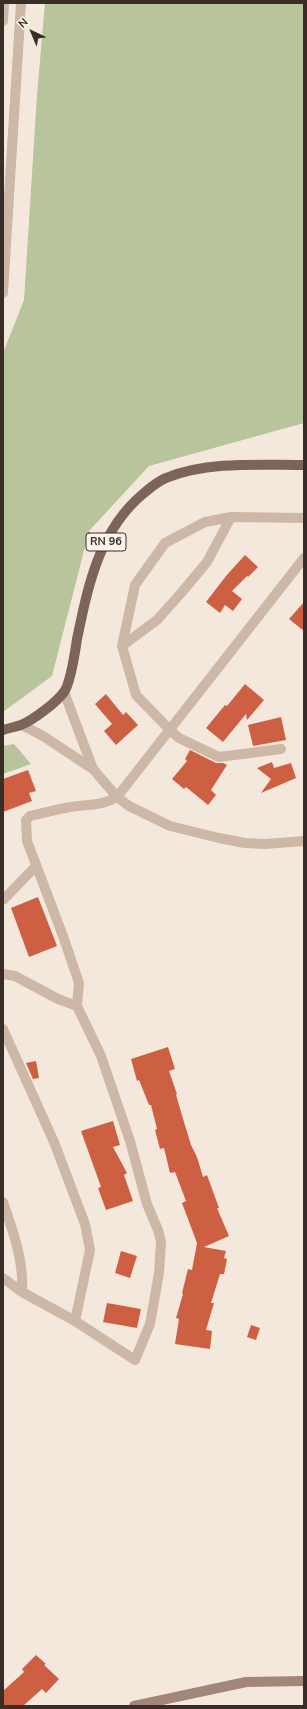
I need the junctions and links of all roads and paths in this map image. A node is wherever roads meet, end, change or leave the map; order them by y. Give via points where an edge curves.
1 (4, 3) edge
2 (21, 3) edge
3 (3, 21) edge
4 (3, 293) edge
5 (304, 465) edge
6 (231, 517) junction
7 (304, 518) edge
8 (304, 558) edge
9 (122, 646) junction
10 (64, 692) junction
11 (22, 725) junction
12 (169, 729) junction
13 (3, 730) edge
14 (281, 749) dead end
15 (78, 759) junction
16 (89, 759) junction
17 (92, 769) junction
18 (117, 797) junction
19 (304, 841) edge
20 (36, 866) junction
21 (3, 900) edge
22 (3, 974) edge
23 (77, 1006) junction
24 (3, 1029) edge
25 (3, 1202) edge
26 (3, 1278) edge
27 (22, 1292) junction
28 (75, 1321) junction
29 (304, 1681) edge
30 (134, 1706) edge

1 - 3 street
2 - 4 street
5 - 10 main road, RN 96 via 201,468 165,478 133,502 112,532 90,579 72,668
6 - 7 street
6 - 9 street via 206,562 182,592 157,620
6 - 9 street via 205,522 165,543 135,585
8 - 12 street
9 - 12 street via 136,695
10 - 11 main road, RN 96 via 46,710
10 - 16 street
11 - 13 main road, RN 96
11 - 15 street
12 - 14 street via 179,738 219,757
12 - 18 street
15 - 16 street
15 - 17 street
16 - 17 street
17 - 18 street
18 - 19 street via 141,813 170,826 198,833 245,843
18 - 20 street via 97,805 70,807 30,816 26,820 27,841
20 - 21 street
20 - 23 street via 79,983
22 - 23 street via 15,976
23 - 28 street via 101,1056 161,1242 159,1273 150,1324 135,1360
24 - 28 street via 54,1142 85,1224 90,1250
25 - 27 street via 15,1238 23,1278
26 - 27 street
27 - 28 street
29 - 30 main road via 246,1682

